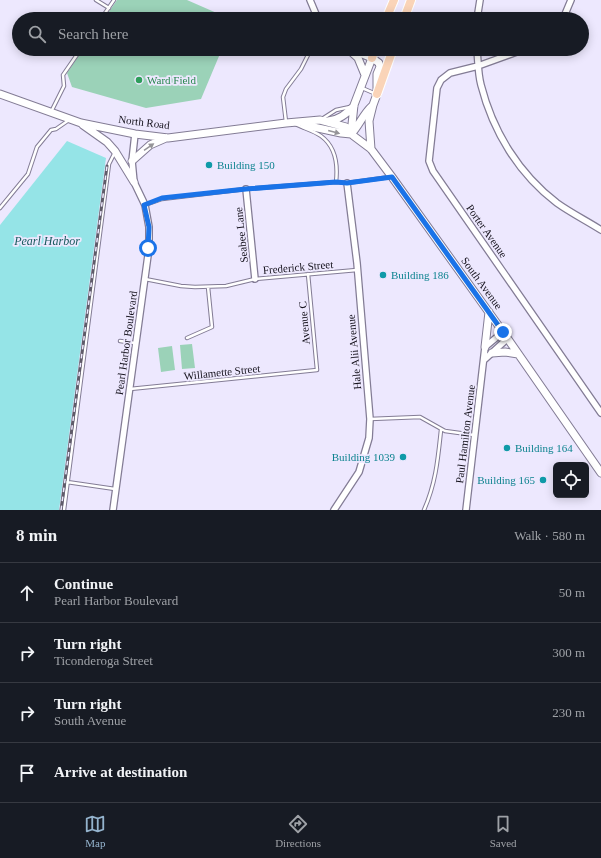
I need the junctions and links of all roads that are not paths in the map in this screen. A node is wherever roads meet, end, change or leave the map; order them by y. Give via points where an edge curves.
1 (96, 0) edge
2 (114, 0) edge
3 (310, 0) edge
4 (394, 0) edge
5 (411, 0) edge
6 (480, 0) edge
7 (571, 0) edge
8 (108, 8) junction
9 (105, 12) edge
10 (315, 12) edge
11 (389, 12) edge
12 (407, 12) edge
13 (478, 12) edge
14 (566, 12) edge
15 (76, 56) edge
16 (308, 56) edge
17 (356, 56) edge
18 (367, 56) edge
19 (391, 56) edge
20 (477, 56) edge
21 (506, 56) edge
22 (372, 58) junction
23 (478, 66) junction
24 (365, 75) junction
25 (360, 88) junction
26 (0, 94) edge
27 (377, 94) junction
28 (373, 105) junction
29 (354, 106) junction
30 (51, 112) junction
31 (69, 120) junction
32 (323, 121) junction
33 (289, 122) junction
34 (81, 124) junction
35 (135, 134) junction
36 (351, 134) junction
37 (168, 138) junction
38 (371, 149) junction
39 (115, 151) junction
40 (132, 161) junction
41 (392, 177) junction
42 (134, 182) junction
43 (336, 182) junction
44 (347, 183) junction
45 (246, 189) junction
46 (144, 205) junction
47 (0, 208) edge
48 (601, 230) edge
49 (358, 270) junction
50 (308, 274) junction
51 (145, 279) junction
52 (255, 279) junction
53 (208, 287) junction
54 (489, 312) junction
55 (503, 332) junction
56 (187, 338) dead end
57 (507, 339) junction
58 (120, 342) dead end
59 (136, 343) junction
60 (485, 347) junction
61 (492, 353) junction
62 (518, 354) junction
63 (484, 360) junction
64 (317, 370) joint
65 (129, 389) junction
66 (601, 413) edge
67 (370, 419) junction
68 (441, 430) junction
69 (475, 435) junction
70 (601, 473) edge
71 (68, 482) junction
72 (115, 489) junction
73 (64, 510) edge
74 (113, 510) edge
75 (334, 510) edge
76 (424, 510) edge
77 (466, 510) edge

1 - 8 lane
2 - 8 lane
3 - 10 street
4 - 11 main road
5 - 12 main road
6 - 13 street
7 - 14 street
8 - 9 lane
15 - 30 lane via 63,75 64,86
16 - 33 lane via 283,97
17 - 24 street
18 - 22 street
19 - 27 main road
20 - 23 street
21 - 23 street, Porter Avenue
22 - 24 street
22 - 27 street via 380,67 377,74
23 - 48 street via 481,84 496,129 512,155 530,178 557,202
23 - 66 street, Porter Avenue via 450,74 438,84 429,154 430,165
24 - 25 street
25 - 27 lane
25 - 29 street
26 - 30 street, North Road
27 - 28 street
28 - 36 street
28 - 38 street via 368,128
29 - 32 street via 336,120
29 - 36 street
30 - 31 street, North Road
31 - 34 street, North Road
31 - 47 lane via 51,130 37,147 28,174
32 - 33 street, North Road
32 - 36 street, North Road via 346,127
33 -> 36 street, North Road
33 - 37 street, North Road
33 - 43 lane via 320,136 329,145 336,162
34 - 35 street, North Road
34 - 39 street via 107,142
35 - 37 street, North Road
35 - 40 street, Pearl Harbor Boulevard
36 - 38 street, South Avenue
40 -> 37 street via 150,145
38 - 41 street, South Avenue
39 - 42 street
39 - 71 lane via 109,164
40 - 42 street, Pearl Harbor Boulevard
41 - 44 lane
41 - 54 street, South Avenue
42 - 46 street, Pearl Harbor Boulevard
43 - 44 lane
43 - 45 lane
44 - 49 street, Hale Alii Avenue
45 - 46 lane via 162,198
45 - 52 street, Seabee Lane
46 - 51 street, Pearl Harbor Boulevard via 149,227
49 - 50 lane, Frederick Street
49 - 67 street, Hale Alii Avenue
50 - 52 lane, Frederick Street
50 - 64 lane, Avenue C
51 - 53 lane, Frederick Street via 181,286
51 - 59 street, Pearl Harbor Boulevard
52 - 53 lane, Frederick Street via 226,286
53 - 56 lane via 212,327
54 - 55 street, South Avenue
54 - 60 street
55 - 57 street, South Avenue
55 - 60 street
57 - 61 street
57 - 62 street, South Avenue
58 - 59 lane
59 - 65 street, Pearl Harbor Boulevard
60 - 63 street, Paul Hamilton Avenue
61 - 62 street
61 - 63 street
62 - 70 street, South Avenue
63 - 69 street, Paul Hamilton Avenue
64 - 65 lane, Willamette Street
65 - 72 street, Pearl Harbor Boulevard
67 - 68 lane via 420,417
67 - 75 street, Hale Alii Avenue via 369,438 359,472
68 - 69 lane
68 - 76 lane via 436,473
69 - 77 street, Paul Hamilton Avenue
71 - 72 lane
71 - 73 lane
72 - 74 street, Pearl Harbor Boulevard

